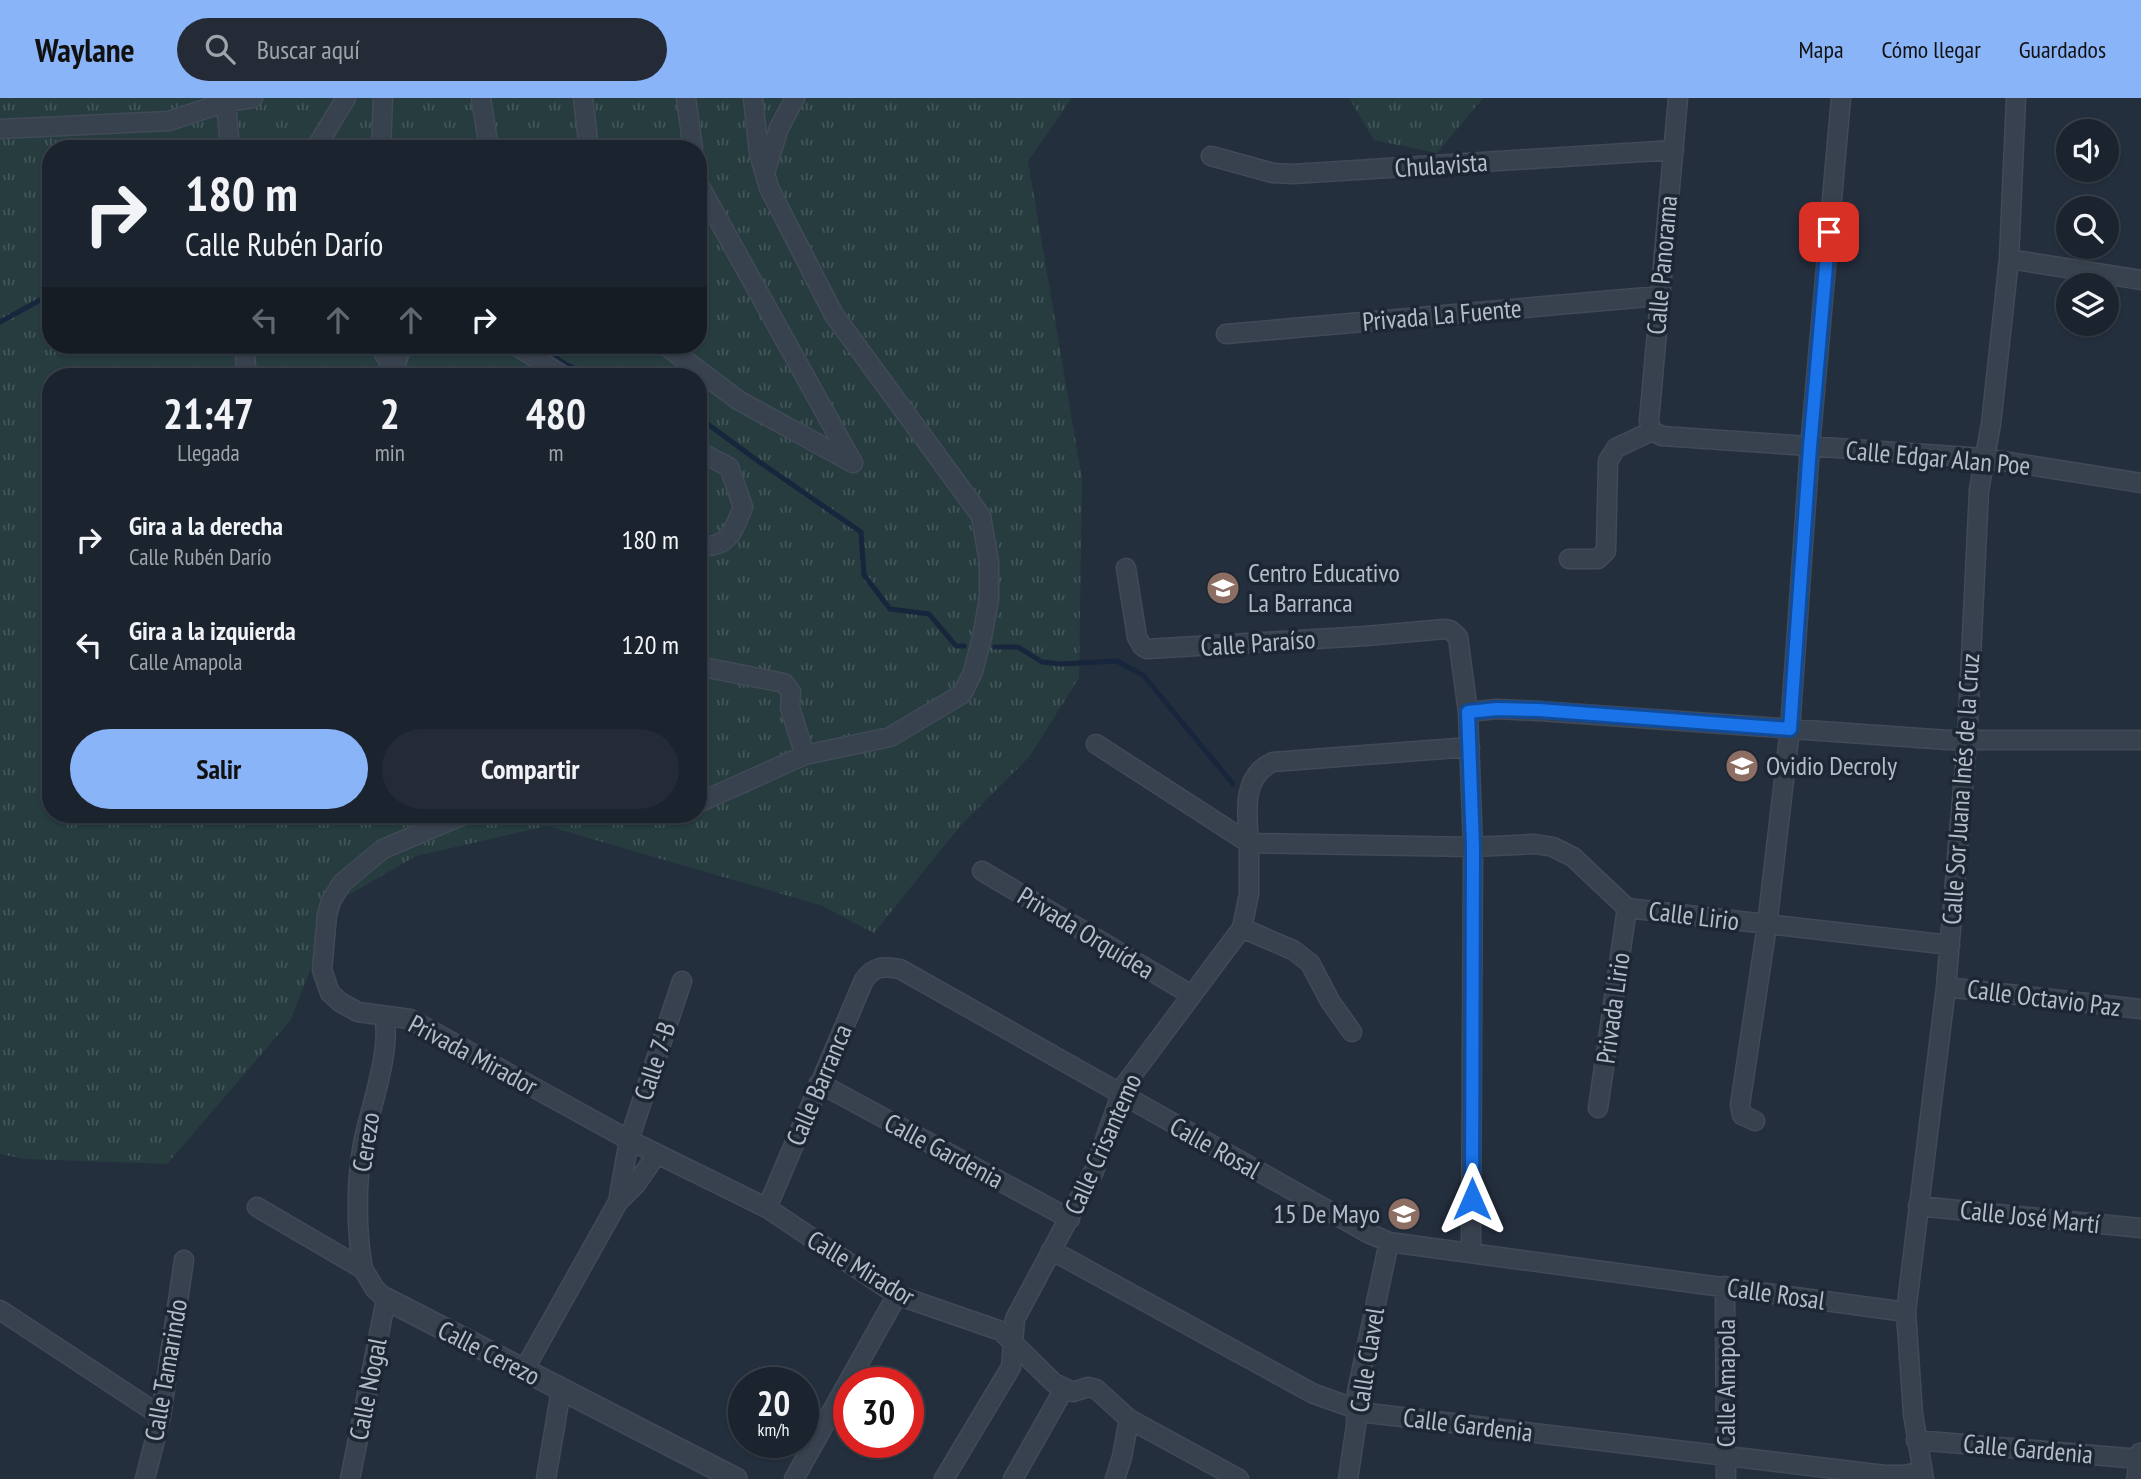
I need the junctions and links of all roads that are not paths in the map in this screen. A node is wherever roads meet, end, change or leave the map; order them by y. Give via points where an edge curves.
1 (253, 98) edge
2 (346, 98) edge
3 (383, 98) edge
4 (481, 98) edge
5 (583, 98) edge
6 (686, 98) edge
7 (753, 98) edge
8 (795, 98) edge
9 (1678, 98) edge
10 (1840, 98) edge
11 (2016, 98) edge
12 (226, 102) junction
13 (200, 104) edge
14 (0, 129) edge
15 (229, 140) edge
16 (320, 140) edge
17 (381, 140) edge
18 (488, 140) edge
19 (588, 140) edge
20 (692, 140) edge
21 (1674, 150) junction
22 (1211, 156) dead end
23 (765, 174) junction
24 (707, 199) edge
25 (2009, 259) junction
26 (2141, 279) edge
27 (1659, 296) junction
28 (1226, 334) dead end
29 (529, 354) edge
30 (677, 354) edge
31 (551, 368) edge
32 (696, 368) edge
33 (707, 377) edge
34 (1652, 432) junction
35 (1810, 447) junction
36 (707, 456) edge
37 (1984, 458) junction
38 (2141, 482) edge
39 (707, 547) edge
40 (1570, 559) dead end
41 (1126, 568) dead end
42 (707, 668) edge
43 (1468, 712) junction
44 (1790, 729) junction
45 (2141, 740) edge
46 (1967, 741) junction
47 (1096, 744) dead end
48 (1470, 747) junction
49 (805, 755) junction
50 (707, 799) edge
51 (445, 823) edge
52 (1473, 847) junction
53 (1249, 849) junction
54 (982, 871) dead end
55 (1627, 908) junction
56 (1767, 925) junction
57 (1242, 928) junction
58 (1950, 945) junction
59 (879, 967) joint
60 (681, 981) dead end
61 (1946, 987) junction
62 (1190, 994) junction
63 (2141, 1009) edge
64 (384, 1016) junction
65 (1352, 1032) dead end
66 (819, 1083) junction
67 (1121, 1095) junction
68 (1598, 1108) dead end
69 (1755, 1121) dead end
70 (629, 1140) junction
71 (657, 1154) junction
72 (618, 1202) junction
73 (1918, 1206) junction
74 (257, 1207) dead end
75 (767, 1209) junction
76 (1070, 1219) junction
77 (2141, 1228) edge
78 (1389, 1242) junction
79 (1051, 1250) junction
80 (1471, 1254) junction
81 (184, 1260) dead end
82 (363, 1269) junction
83 (1726, 1286) junction
84 (897, 1295) junction
85 (386, 1298) junction
86 (0, 1310) edge
87 (1906, 1312) junction
88 (1012, 1340) junction
89 (524, 1370) junction
90 (1064, 1389) junction
91 (561, 1390) junction
92 (1357, 1409) junction
93 (160, 1416) junction
94 (1129, 1419) junction
95 (1916, 1440) junction
96 (1727, 1455) junction
97 (2141, 1457) edge
98 (1206, 1471) edge
99 (1923, 1475) edge
100 (145, 1479) edge
101 (349, 1479) edge
102 (546, 1479) edge
103 (736, 1479) edge
104 (794, 1479) edge
105 (944, 1479) edge
106 (1013, 1479) edge
107 (1115, 1479) edge
108 (1239, 1479) edge
109 (1348, 1479) edge
110 (1726, 1479) edge
111 (2138, 1479) edge

1 - 12 street
2 - 16 street
3 - 17 street
4 - 18 street
5 - 19 street
6 - 20 street
7 - 23 street
8 - 23 street via 779,128
9 - 21 street, Calle Panorama
10 - 35 street
11 - 25 street, Calle Sor Juana Inés de la Cruz
12 - 13 street
12 - 15 street
13 - 14 street via 169,121
21 - 22 street, Chulavista via 1284,174
21 - 27 street, Calle Panorama
23 - 49 street via 834,315 981,516 989,562 982,637 962,694 890,737
24 - 33 street via 853,463 738,400
25 - 26 street
25 - 37 street, Calle Sor Juana Inés de la Cruz
27 - 28 street, Privada La Fuente
27 - 34 street, Calle Panorama via 1649,421
29 - 31 street
30 - 32 street
34 - 35 street, Calle Edgar Alan Poe
34 - 40 street via 1616,448 1608,461 1606,551 1598,559
35 - 37 street, Calle Edgar Alan Poe
35 - 44 street
36 - 39 street via 729,467 743,507 731,536
37 - 38 street, Calle Edgar Alan Poe
37 - 46 street, Calle Sor Juana Inés de la Cruz
41 - 43 street, Calle Paraíso via 1137,637 1147,649 1445,629 1455,632
42 - 49 street via 784,683
43 - 44 street via 1527,710
43 - 48 street
44 - 46 street
44 - 56 street
45 - 46 street
46 - 58 street, Calle Sor Juana Inés de la Cruz
47 - 53 street
48 - 52 street
48 - 53 street, Calle Crisantemo via 1273,762 1262,767 1254,776 1246,809
49 - 50 street
51 - 64 street, Privada Mirador via 383,849 342,883 331,901 323,954 325,983 349,1008
52 - 53 street, Calle Lirio
52 - 55 street, Calle Lirio via 1553,847 1573,857
52 - 80 street
53 - 57 street, Calle Crisantemo via 1248,911
54 - 62 street, Privada Orquídea
55 - 56 street, Calle Lirio
55 - 68 street, Privada Lirio
56 - 58 street, Calle Lirio
56 - 69 street via 1740,1105 1742,1115
57 - 62 street, Calle Crisantemo
57 - 65 street via 1293,950 1310,963
58 - 61 street, Calle Sor Juana Inés de la Cruz
59 - 66 street, Calle Barranca via 864,980
59 - 67 street, Calle Rosal via 900,969
60 - 70 street, Calle 7-B
61 - 63 street, Calle Octavio Paz
61 - 73 street, Calle Sor Juana Inés de la Cruz
62 - 67 street, Calle Crisantemo via 1129,1076
64 - 70 street, Privada Mirador via 410,1019
64 - 82 street, Cerezo via 385,1046 360,1164
66 - 75 street, Calle Barranca
66 - 76 street, Calle Gardenia
67 - 76 street, Calle Crisantemo via 1094,1171
67 - 78 street, Calle Rosal
70 - 71 street, Privada Mirador
70 - 72 street, Calle 7-B
71 - 72 street
71 - 75 street, Calle Mirador
72 - 89 street
73 - 77 street, Calle José Martí
73 - 87 street, Calle Sor Juana Inés de la Cruz
74 - 82 street, Calle Cerezo
75 - 84 street, Calle Mirador
76 - 79 street, Calle Crisantemo
78 - 80 street, Calle Rosal
78 - 92 street, Calle Clavel
79 - 88 street, Calle Crisantemo via 1015,1319
79 - 92 street, Calle Gardenia via 1314,1394
80 - 83 street, Calle Rosal
81 - 93 street, Calle Tamarindo
82 - 85 street, Calle Cerezo via 375,1290
83 - 87 street, Calle Rosal
83 - 96 street, Calle Amapola
84 - 88 street, Calle Mirador via 997,1329
84 - 104 street
85 - 89 street, Calle Cerezo
85 - 101 street, Calle Nogal
86 - 93 street
87 - 95 street, Calle Sor Juana Inés de la Cruz
88 - 90 street, Calle Mirador
88 - 105 street, Calle Crisantemo via 1011,1367
89 - 91 street, Calle Cerezo
90 - 94 street via 1096,1389
90 - 106 street
91 - 102 street
91 - 103 street, Calle Cerezo
92 - 96 street, Calle Gardenia
92 - 109 street, Calle Clavel
93 - 100 street, Calle Tamarindo
94 - 98 street
94 - 107 street
95 - 97 street, Calle Gardenia
95 - 99 street, Calle Sor Juana Inés de la Cruz
96 - 99 street, Calle Gardenia via 1897,1476
96 - 110 street, Calle Amapola
97 - 111 street
98 - 108 street

